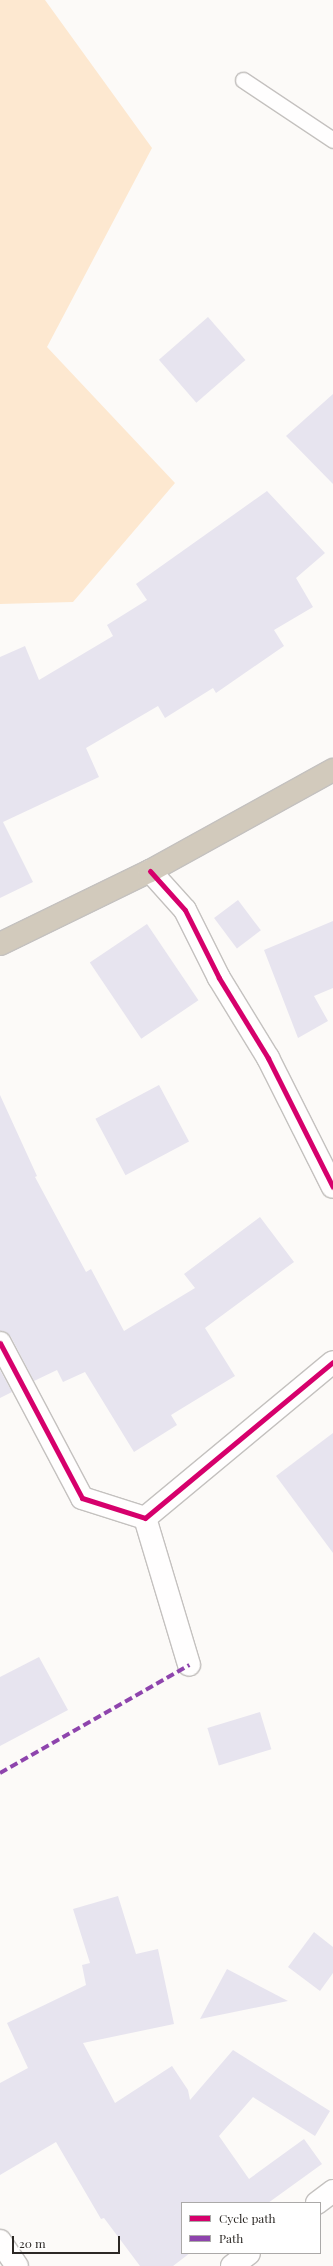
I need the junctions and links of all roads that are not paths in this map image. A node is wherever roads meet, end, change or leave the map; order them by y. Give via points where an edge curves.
1 (243, 80) dead end
2 (333, 140) edge
3 (333, 770) edge
4 (150, 871) junction
5 (0, 944) edge
6 (333, 1187) edge
7 (0, 1342) edge
8 (333, 1362) edge
9 (144, 1518) junction
10 (189, 1665) dead end
11 (333, 2191) edge
12 (318, 2202) edge
13 (0, 2241) edge
14 (249, 2254) edge
15 (17, 2266) edge
16 (232, 2266) edge

1 - 2 lane
3 - 4 highway
4 - 5 highway
4 - 6 street via 185,910 219,978 268,1058
7 - 9 street via 82,1498
8 - 9 street
9 - 10 street
11 - 12 street
13 - 15 street
14 - 16 street

